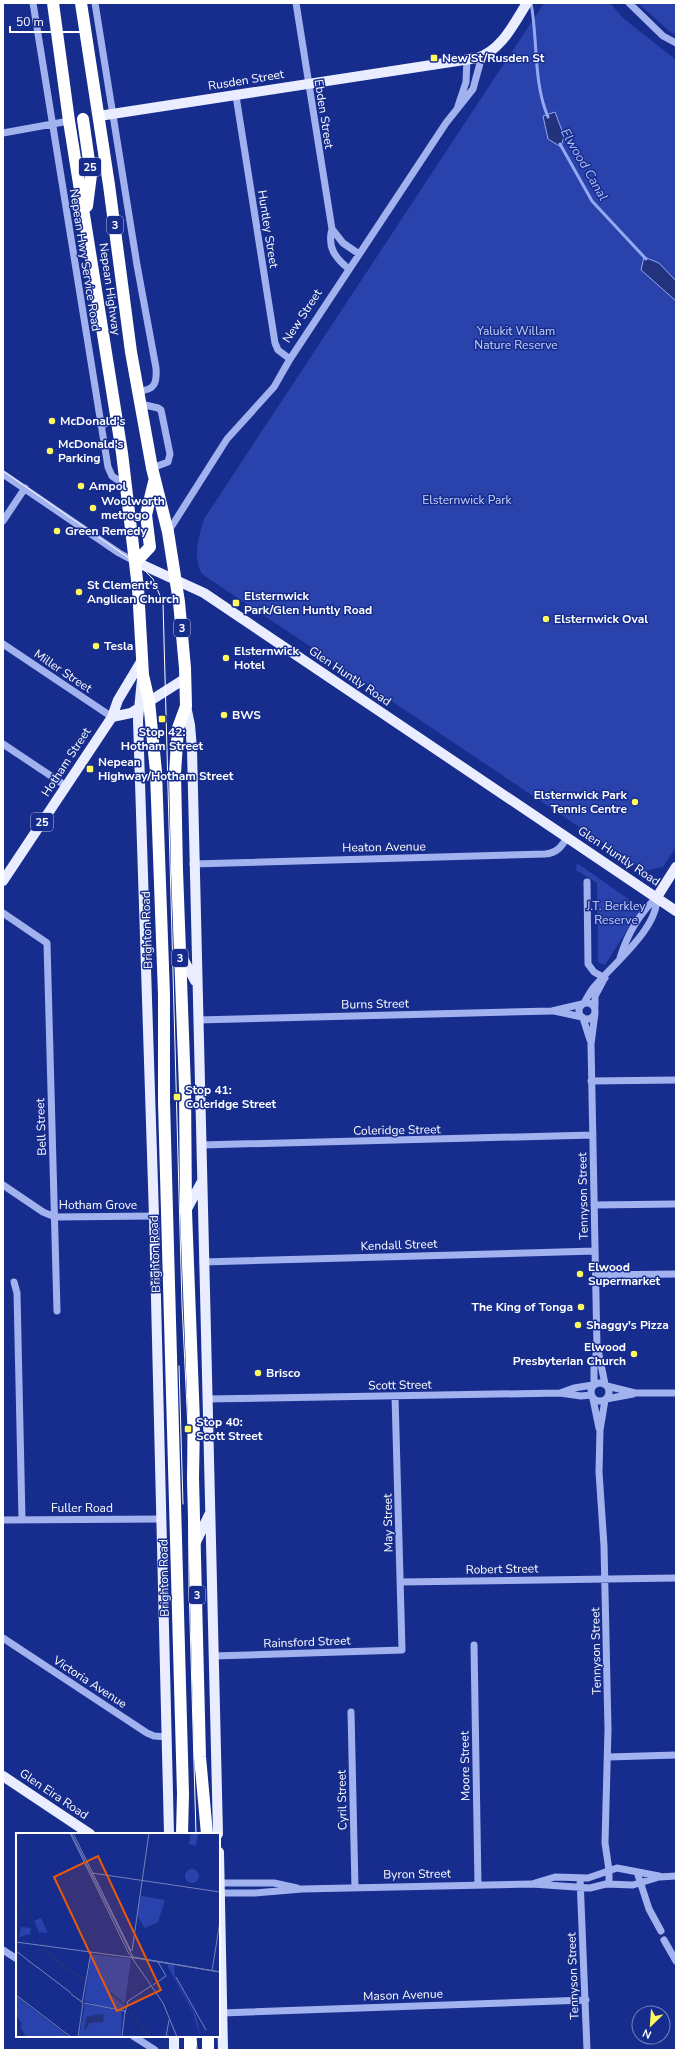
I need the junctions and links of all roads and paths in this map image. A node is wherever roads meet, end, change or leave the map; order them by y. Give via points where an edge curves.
1 (33, 3) edge
2 (53, 3) edge
3 (81, 3) edge
4 (95, 3) edge
5 (296, 3) edge
6 (527, 3) edge
7 (629, 3) edge
8 (676, 43) edge
9 (482, 56) junction
10 (467, 59) junction
11 (308, 84) junction
12 (236, 96) junction
13 (456, 112) junction
14 (114, 114) junction
15 (99, 116) junction
16 (83, 119) junction
17 (69, 121) junction
18 (53, 125) junction
19 (3, 133) edge
20 (86, 215) junction
21 (332, 229) junction
22 (359, 254) junction
23 (349, 269) junction
24 (290, 358) junction
25 (139, 391) junction
26 (141, 404) junction
27 (116, 418) junction
28 (101, 426) junction
29 (152, 468) junction
30 (3, 474) edge
31 (155, 481) junction
32 (125, 485) junction
33 (24, 488) junction
34 (3, 521) edge
35 (168, 532) junction
36 (135, 562) junction
37 (176, 579) junction
38 (3, 644) edge
39 (142, 660) junction
40 (186, 678) junction
41 (144, 705) junction
42 (186, 706) junction
43 (112, 717) junction
44 (3, 744) edge
45 (66, 786) junction
46 (567, 838) junction
47 (194, 864) junction
48 (676, 867) edge
49 (3, 881) edge
50 (587, 882) dead end
51 (657, 897) junction
52 (676, 911) edge
53 (3, 914) edge
54 (162, 960) junction
55 (180, 960) junction
56 (619, 960) junction
57 (605, 978) junction
58 (196, 985) junction
59 (583, 1003) junction
60 (595, 1010) junction
61 (552, 1011) junction
62 (583, 1017) junction
63 (198, 1020) junction
64 (591, 1044) junction
65 (164, 1050) junction
66 (150, 1071) junction
67 (676, 1080) edge
68 (591, 1081) junction
69 (593, 1135) junction
70 (201, 1145) junction
71 (202, 1181) junction
72 (3, 1185) edge
73 (676, 1204) edge
74 (594, 1205) junction
75 (186, 1211) junction
76 (154, 1216) junction
77 (55, 1217) junction
78 (596, 1251) junction
79 (204, 1262) junction
80 (676, 1274) edge
81 (596, 1275) junction
82 (14, 1282) dead end
83 (155, 1283) junction
84 (171, 1308) junction
85 (189, 1308) junction
86 (57, 1311) dead end
87 (206, 1343) junction
88 (598, 1348) junction
89 (594, 1385) junction
90 (606, 1385) junction
91 (560, 1393) junction
92 (676, 1393) edge
93 (635, 1394) junction
94 (395, 1396) junction
95 (592, 1397) junction
96 (207, 1399) junction
97 (605, 1400) junction
98 (600, 1430) junction
99 (210, 1514) junction
100 (22, 1519) junction
101 (162, 1519) junction
102 (3, 1520) edge
103 (195, 1545) junction
104 (605, 1578) junction
105 (676, 1578) edge
106 (400, 1582) junction
107 (178, 1585) junction
108 (196, 1585) junction
109 (211, 1605) junction
110 (3, 1638) edge
111 (474, 1646) dead end
112 (402, 1650) joint
113 (213, 1656) junction
114 (214, 1710) junction
115 (351, 1712) dead end
116 (167, 1737) junction
117 (200, 1738) junction
118 (676, 1755) edge
119 (608, 1757) junction
120 (3, 1776) edge
121 (88, 1833) edge
122 (169, 1833) edge
123 (182, 1833) edge
124 (207, 1833) edge
125 (218, 1833) edge
126 (609, 1870) junction
127 (637, 1872) junction
128 (665, 1876) junction
129 (676, 1876) edge
130 (580, 1878) junction
131 (641, 1883) junction
132 (532, 1884) junction
133 (609, 1884) junction
134 (478, 1886) junction
135 (580, 1887) junction
136 (220, 1888) edge
137 (355, 1888) junction
138 (302, 1889) junction
139 (661, 1931) dead end
140 (664, 1940) dead end
141 (3, 1950) edge
142 (16, 1958) edge
143 (676, 1961) edge
144 (586, 2000) junction
145 (222, 2013) junction
146 (135, 2037) edge
147 (174, 2037) edge
148 (190, 2037) edge
149 (208, 2037) edge
150 (155, 2050) edge
151 (174, 2050) edge
152 (190, 2050) edge
153 (208, 2050) edge
154 (223, 2050) edge
155 (587, 2050) edge

1 - 18 street, Nepean Hwy Service Road
2 - 17 highway, Nepean Highway / 3
3 - 15 highway, Nepean Highway / 3
4 - 14 street
5 - 11 street, Ebden Street
6 - 9 main road, Rusden Street via 500,43
7 - 8 street via 663,36
9 - 10 main road, Rusden Street
9 - 13 street, New Street via 473,89
10 - 11 main road, Rusden Street
10 - 13 street, New Street via 466,82
11 - 12 main road, Rusden Street
11 - 21 street, Ebden Street
12 - 14 main road, Rusden Street
12 - 24 street, Huntley Street via 275,343 278,350
13 - 22 street, New Street via 446,123
14 - 15 main road, Rusden Street
14 - 25 street via 157,376 153,386 148,390
15 - 16 highway, Rusden Street
15 - 25 highway, Nepean Highway / 3 via 125,315
16 - 17 highway, Rusden Street
16 - 20 highway, 25 via 91,175
17 - 18 street, Rusden Street
17 - 20 highway, Nepean Highway / 3
18 - 19 street, Rusden Street
18 - 28 street, Nepean Hwy Service Road
20 - 27 highway, Nepean Highway / 3
21 - 22 street via 343,243
21 - 23 street, Ebden Street via 329,237 331,248
22 - 23 street, New Street
23 - 24 street, New Street
24 - 35 street, New Street via 274,387 230,435
25 - 26 highway, Nepean Highway / 3
26 - 29 highway, Nepean Highway / 3
26 - 29 street via 161,410 170,454 168,462
27 - 28 street
27 - 32 highway, Nepean Highway / 3
28 - 32 street, Nepean Hwy Service Road via 110,473
29 - 31 highway, Nepean Highway / 3
30 - 33 street, Glen Huntly Road
31 - 35 highway, Nepean Highway / 3
31 - 36 highway via 146,515 150,547
32 - 36 highway, Nepean Highway / 3
33 - 34 street
33 - 36 street, Glen Huntly Road
35 - 37 highway, Nepean Highway / 3
36 - 37 main road, Glen Huntly Road
36 - 39 highway, Brighton Road / 3
37 - 40 highway, 3
37 - 46 main road, Glen Huntly Road via 260,630
38 - 43 street, Miller Street
39 - 41 highway, Brighton Road / 3
39 - 43 main road, Hotham Street / 25 via 118,700
40 - 41 main road
40 - 42 highway, 3
41 - 43 main road via 125,715
41 - 54 highway, Brighton Road / 3 via 157,790
41 - 66 main road, Brighton Road
42 - 47 main road via 191,736
42 - 55 highway, 3 via 178,728 175,773
43 - 45 main road, Hotham Street / 25
44 - 45 street
45 - 49 main road, Hotham Street / 25
46 - 47 street, Heaton Avenue via 559,849 551,854
46 - 51 main road, Glen Huntly Road
47 - 58 main road
48 - 51 main road
50 - 57 street via 588,964 594,972
51 - 52 main road, Glen Huntly Road
51 - 56 street via 635,924
51 - 56 street via 655,913 635,943
53 - 77 street, Bell Street via 47,943
54 - 55 highway
54 - 65 highway, Brighton Road / 3
55 - 58 main road via 184,960
55 - 75 highway, 3 via 185,1073
56 - 57 street
57 - 59 street via 595,986
57 - 60 street, Tennyson Street via 596,996
58 - 63 main road
59 - 60 street via 590,1002
59 - 61 street, Burns Street
59 - 62 street, Tennyson Street via 579,1009
60 - 62 street via 590,1019
60 - 64 street, Tennyson Street
61 - 62 street, Burns Street
61 - 63 street, Burns Street
62 - 64 street, Tennyson Street
63 - 70 main road
64 - 68 street, Tennyson Street
65 - 66 main road
65 - 84 highway, Brighton Road / 3
66 - 76 main road, Brighton Road
67 - 68 street
68 - 69 street, Tennyson Street
69 - 70 street, Coleridge Street
69 - 74 street, Tennyson Street
70 - 71 main road
71 - 75 main road
71 - 79 main road
72 - 77 street, Hotham Grove via 43,1212
73 - 74 street
74 - 78 street, Tennyson Street
75 - 85 highway, 3
76 - 77 street, Hotham Grove
76 - 83 main road, Brighton Road
77 - 86 street, Bell Street
78 - 79 street, Kendall Street
78 - 81 street, Tennyson Street
79 - 87 main road
80 - 81 street
81 - 88 street, Tennyson Street
82 - 100 street via 17,1294
83 - 84 main road
83 - 101 main road, Brighton Road
84 - 85 highway
84 - 107 highway, Brighton Road / 3 via 172,1437
85 - 87 main road
85 - 103 highway, 3 via 194,1422
87 - 96 main road
88 - 89 street, Tennyson Street
88 - 90 street, Tennyson Street
89 - 90 street
89 - 91 street, Scott Street
89 - 95 street via 590,1390
90 - 93 street
90 - 97 street via 609,1393
91 - 94 street, Scott Street
91 - 95 street
92 - 93 street
93 - 97 street
94 - 96 street, Scott Street
94 - 106 street, May Street
95 - 97 street via 597,1401
95 - 98 street
96 - 99 main road
97 - 98 street
98 - 104 street, Tennyson Street via 600,1499
99 - 103 main road
99 - 109 main road
100 - 101 street, Fuller Road
100 - 102 street, Fuller Road
101 - 116 main road, Brighton Road
103 - 108 highway, 3
104 - 105 street, Robert Street
104 - 106 street, Robert Street
104 - 119 street, Tennyson Street
106 - 112 street, May Street
107 - 108 highway
107 - 123 highway, Brighton Road / 3
108 - 109 main road
108 - 117 highway, 3
109 - 113 main road
110 - 116 street, Victoria Avenue via 147,1733
111 - 134 street, Moore Street
112 - 113 street, Rainsford Street
113 - 114 main road
114 - 117 main road
114 - 125 main road
115 - 137 street, Cyril Street
116 - 122 main road, Brighton Road
117 - 124 highway, 3
118 - 119 street
119 - 126 street, Tennyson Street via 605,1843
120 - 121 main road, Glen Eira Road
126 - 127 street, Byron Street via 617,1868
126 - 130 street, Byron Street
126 - 133 street, Tennyson Street
127 - 128 street, Byron Street
127 - 131 street
128 - 129 street, Byron Street
128 - 131 street, Byron Street
130 - 132 street, Byron Street via 552,1878
130 - 135 street, Tennyson Street
131 - 133 street, Byron Street
131 - 139 street via 649,1909
132 - 134 street, Byron Street
132 - 135 street, Byron Street
133 - 135 street, Byron Street
134 - 137 street, Byron Street
135 - 144 street, Tennyson Street
136 - 138 street, Byron Street via 255,1893
136 - 138 street, Byron Street via 274,1883
136 - 145 main road
137 - 138 street, Byron Street
140 - 143 street
141 - 142 street
144 - 145 street, Mason Avenue
144 - 155 street, Tennyson Street
145 - 154 main road
146 - 150 street
147 - 151 main road
148 - 152 highway
149 - 153 highway

